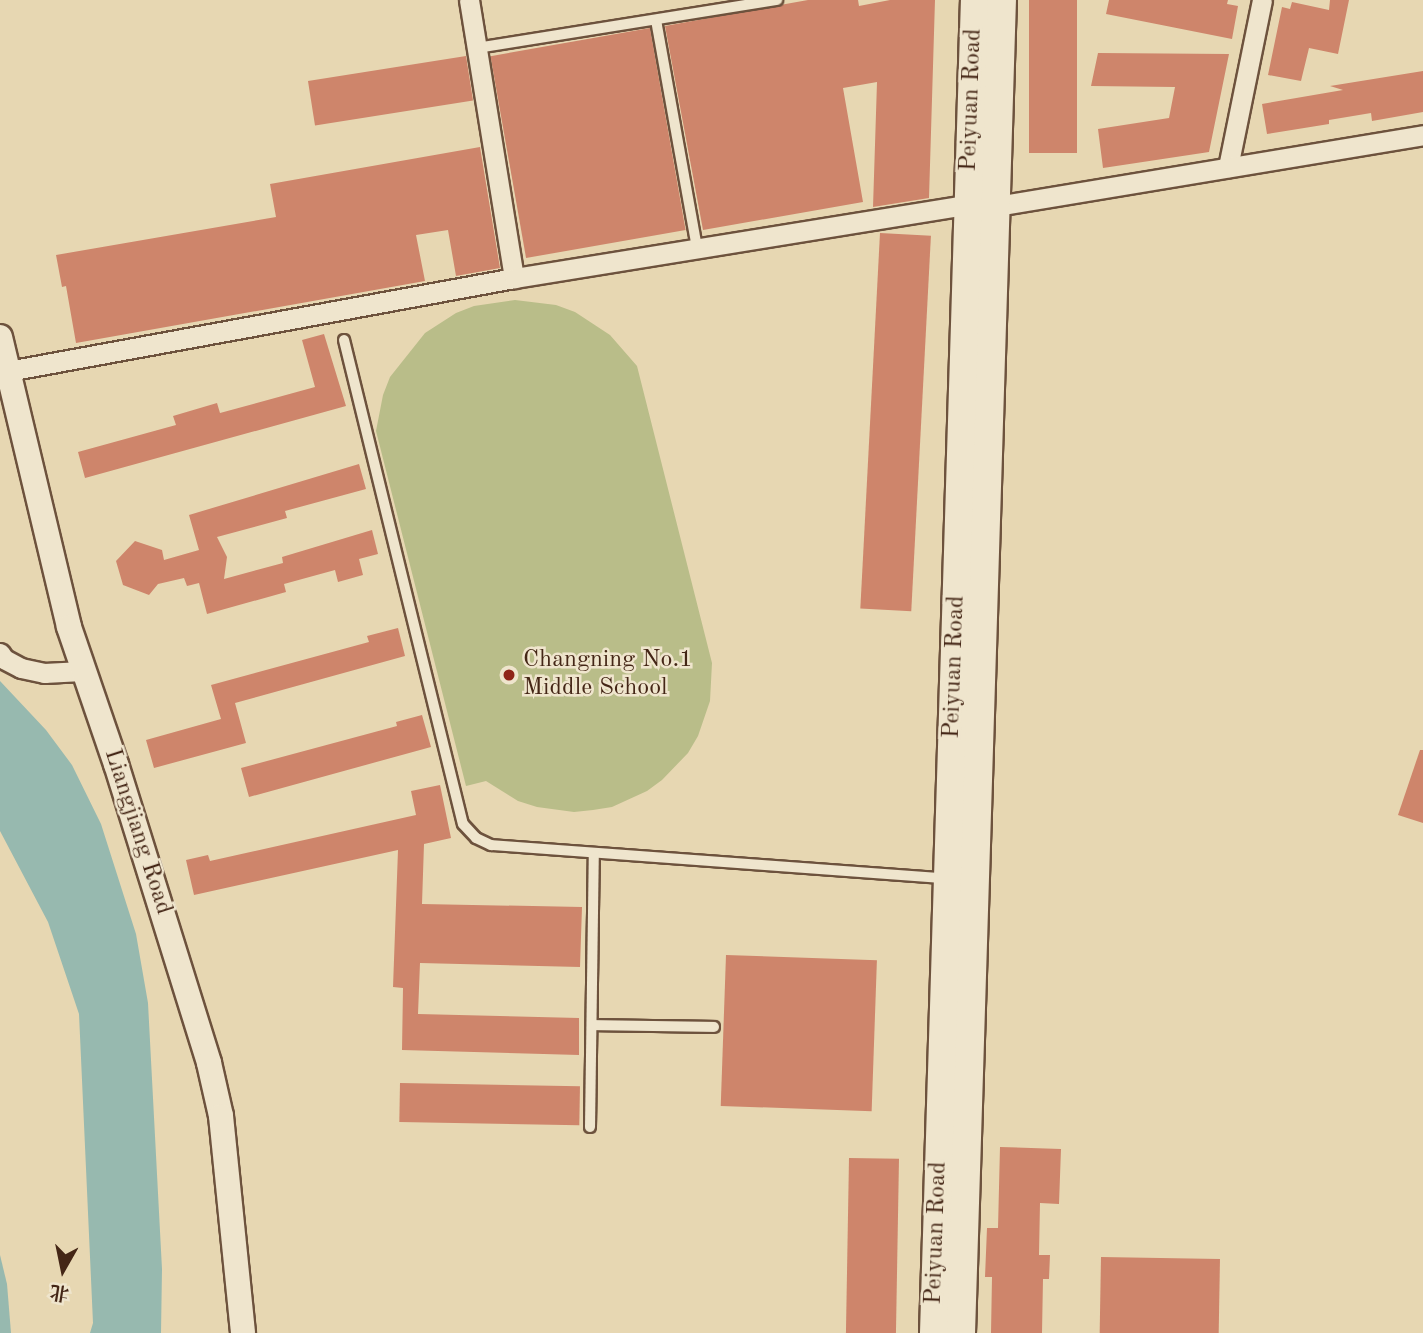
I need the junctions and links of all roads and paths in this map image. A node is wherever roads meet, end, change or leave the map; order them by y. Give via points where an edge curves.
1 (469, 0) edge
2 (777, 0) edge
3 (975, 0) edge
4 (1002, 0) edge
5 (1262, 0) edge
6 (656, 20) junction
7 (477, 48) junction
8 (1423, 135) edge
9 (1228, 167) junction
10 (982, 205) junction
11 (697, 248) junction
12 (514, 278) junction
13 (0, 337) edge
14 (344, 340) dead end
15 (8, 371) junction
16 (0, 653) edge
17 (82, 671) junction
18 (594, 853) junction
19 (948, 879) junction
20 (592, 1025) junction
21 (714, 1027) dead end
22 (590, 1127) dead end
23 (243, 1333) edge
24 (934, 1333) edge
25 (961, 1333) edge

1 - 7 street
2 - 6 lane
3 - 10 main road, Peiyuan Road
4 - 10 main road, Peiyuan Road
5 - 9 street
6 - 7 lane
6 - 11 lane
7 - 12 street
8 - 9 street
9 - 10 street
10 - 11 street
10 - 19 main road, Peiyuan Road
10 - 25 main road, Peiyuan Road
11 - 12 street
12 - 15 street
13 - 15 street, Liangjiang Road
14 - 18 lane via 463,824 491,845
15 - 17 street, Liangjiang Road
16 - 17 street via 21,668 44,673
17 - 23 street, Liangjiang Road via 116,764 209,1063 220,1116
18 - 19 lane
18 - 20 lane
19 - 24 main road, Peiyuan Road
20 - 21 lane
20 - 22 lane

